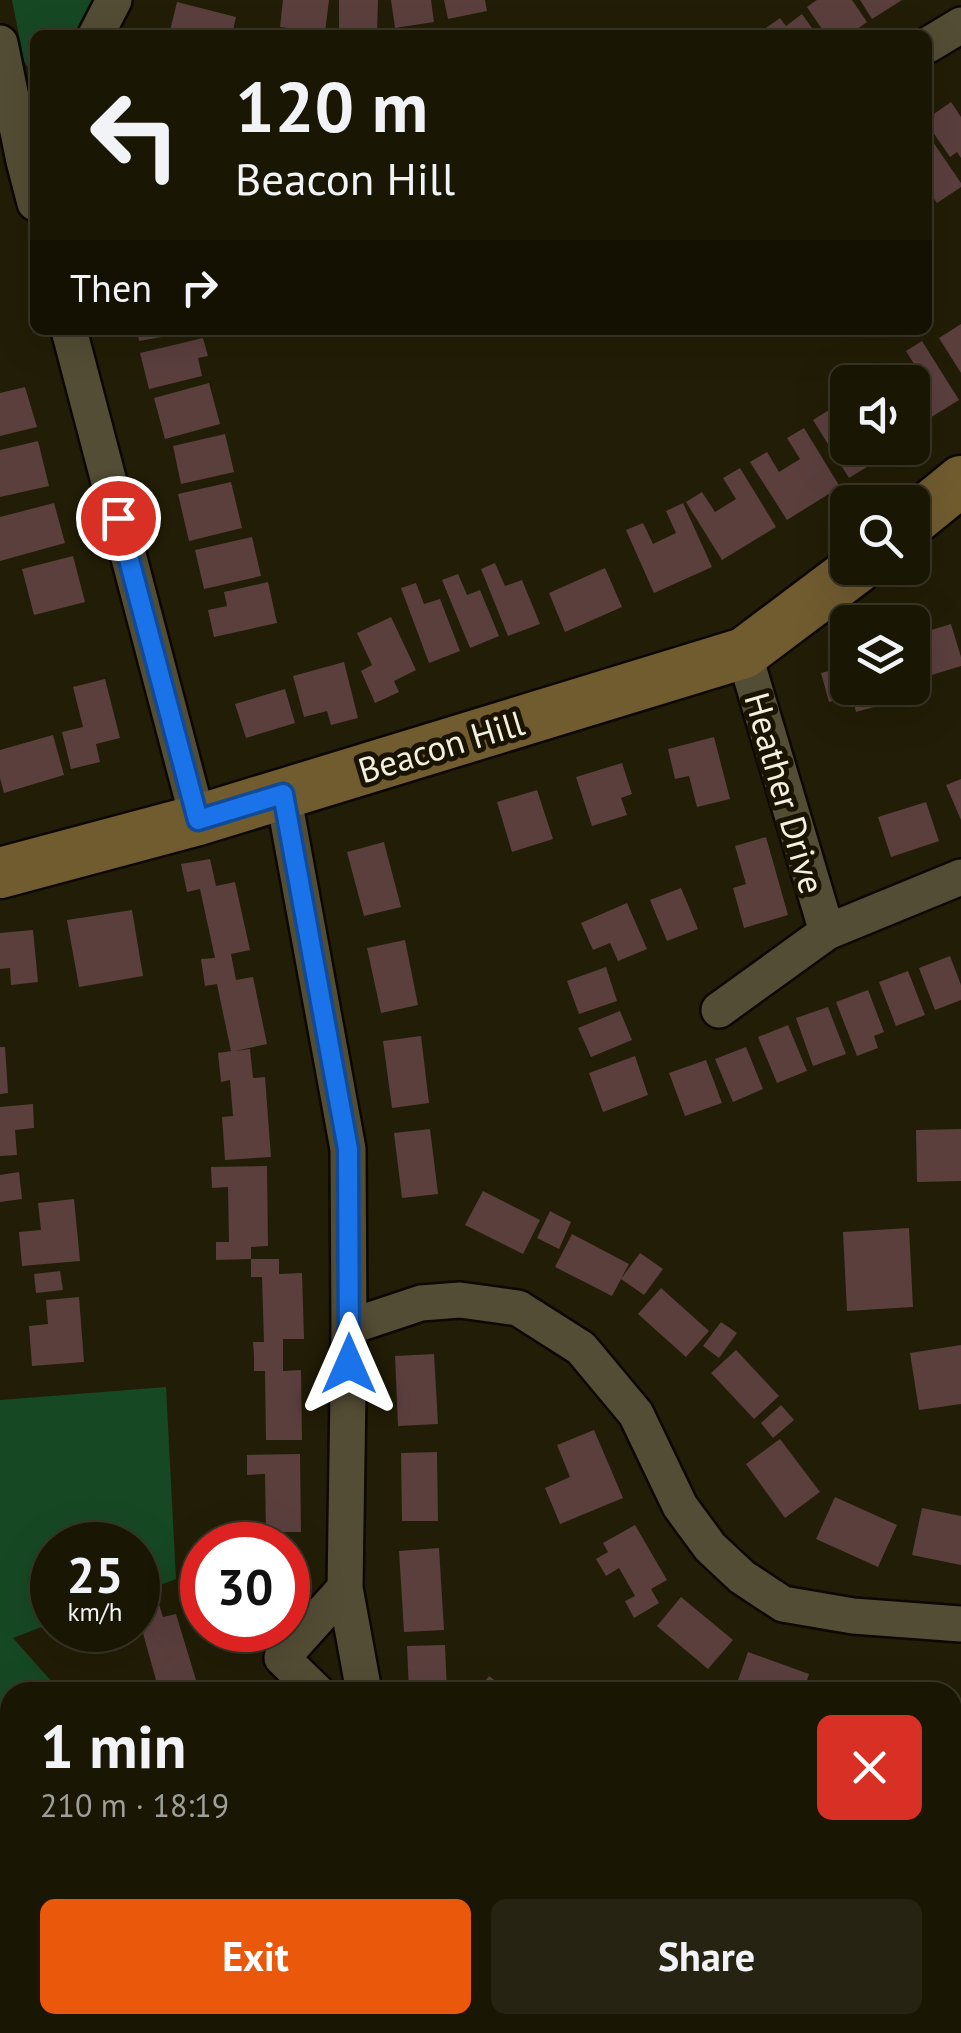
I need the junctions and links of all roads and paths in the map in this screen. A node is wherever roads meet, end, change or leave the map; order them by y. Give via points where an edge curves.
1 (114, 0) edge
2 (961, 25) edge
3 (99, 30) edge
4 (0, 43) edge
5 (932, 43) edge
6 (29, 151) edge
7 (69, 335) edge
8 (961, 481) edge
9 (930, 507) edge
10 (834, 585) edge
11 (744, 653) junction
12 (283, 794) junction
13 (198, 820) junction
14 (0, 873) edge
15 (961, 877) edge
16 (827, 932) junction
17 (719, 1010) dead end
18 (350, 1326) junction
19 (346, 1588) junction
20 (961, 1624) edge
21 (306, 1682) edge
22 (362, 1682) edge

1 - 3 street
2 - 5 street
4 - 6 street
7 - 13 street
8 - 9 street
10 - 11 street, Beacon Hill
11 - 12 street, Beacon Hill
11 - 16 street, Heather Drive
12 - 13 street, Beacon Hill
12 - 18 street via 348,1149
13 - 14 street, Beacon Hill
15 - 16 street, Heather Drive
16 - 17 street, Heather Drive
18 - 19 street
18 - 20 street via 421,1302 518,1308 582,1348 636,1414 680,1506 742,1577 783,1604
19 - 21 street via 282,1658
19 - 22 street

